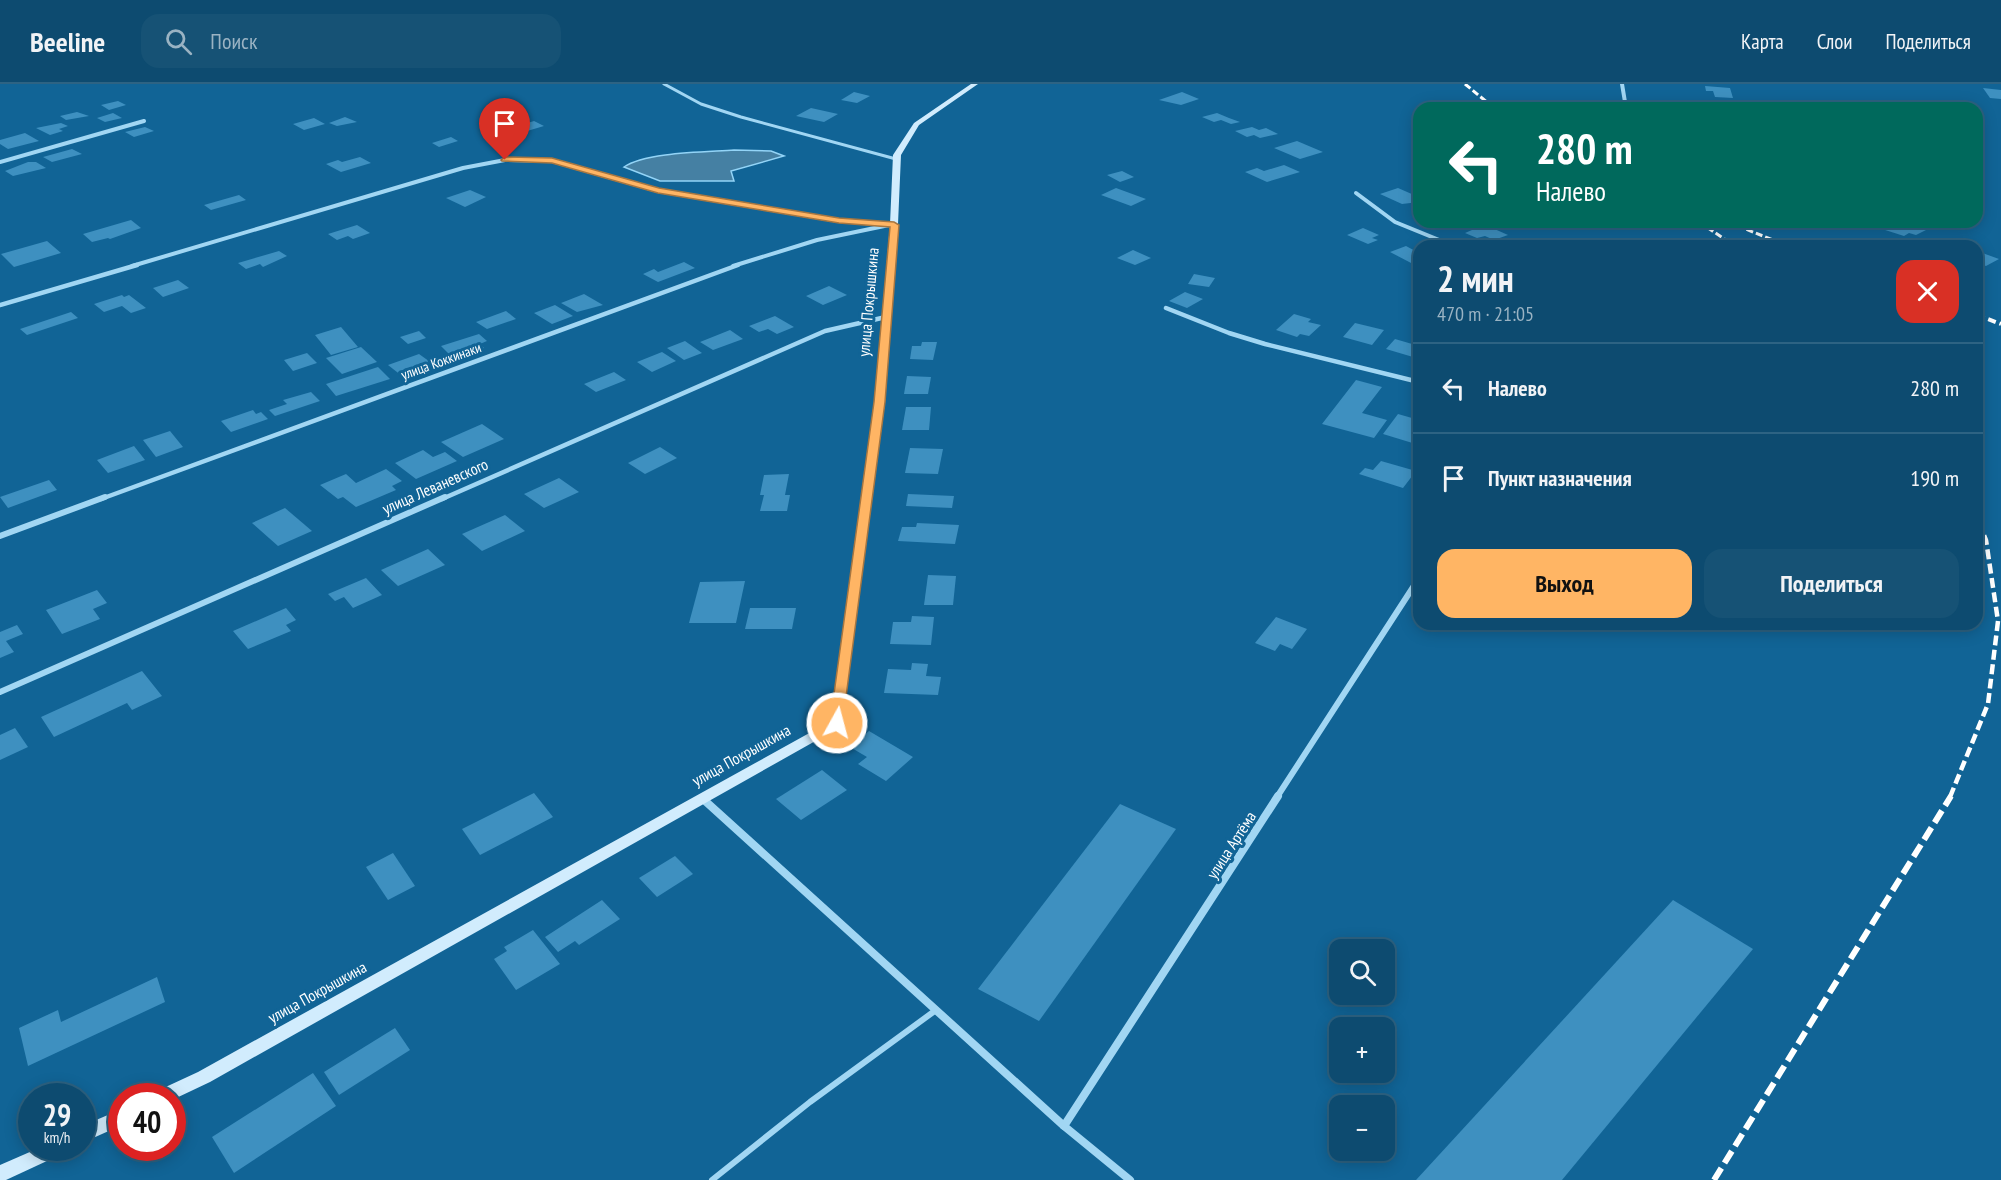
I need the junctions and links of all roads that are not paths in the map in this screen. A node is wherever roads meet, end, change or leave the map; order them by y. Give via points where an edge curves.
1 (664, 84) edge
2 (975, 84) edge
3 (1622, 84) edge
4 (1625, 102) edge
5 (144, 121) dead end
6 (896, 159) junction
7 (0, 162) edge
8 (1356, 193) dead end
9 (894, 225) junction
10 (1439, 240) edge
11 (0, 305) edge
12 (1166, 308) dead end
13 (886, 317) junction
14 (1413, 381) edge
15 (0, 536) edge
16 (1413, 587) edge
17 (0, 692) edge
18 (703, 799) junction
19 (936, 1010) junction
20 (186, 1085) edge
21 (1064, 1126) junction
22 (28, 1161) edge
23 (0, 1174) edge
24 (712, 1180) edge
25 (1130, 1180) edge

1 - 6 lane via 701,104 741,117
2 - 6 street, улица Покрышкина via 916,124
3 - 4 street
5 - 7 street
6 - 9 street, улица Покрышкина
8 - 10 street via 1395,222
9 - 11 street via 839,221 658,191 552,161 505,160 463,168
9 - 13 street, улица Покрышкина
9 - 15 street, улица Коккинаки via 817,240 730,267
12 - 14 street via 1265,344
13 - 17 street, улица Леваневского via 825,331
13 - 18 street, улица Покрышкина via 880,402 837,723
16 - 21 street, улица Артёма
18 - 19 street
18 - 20 street, улица Покрышкина
19 - 21 street
19 - 24 lane
21 - 25 street
22 - 23 street

